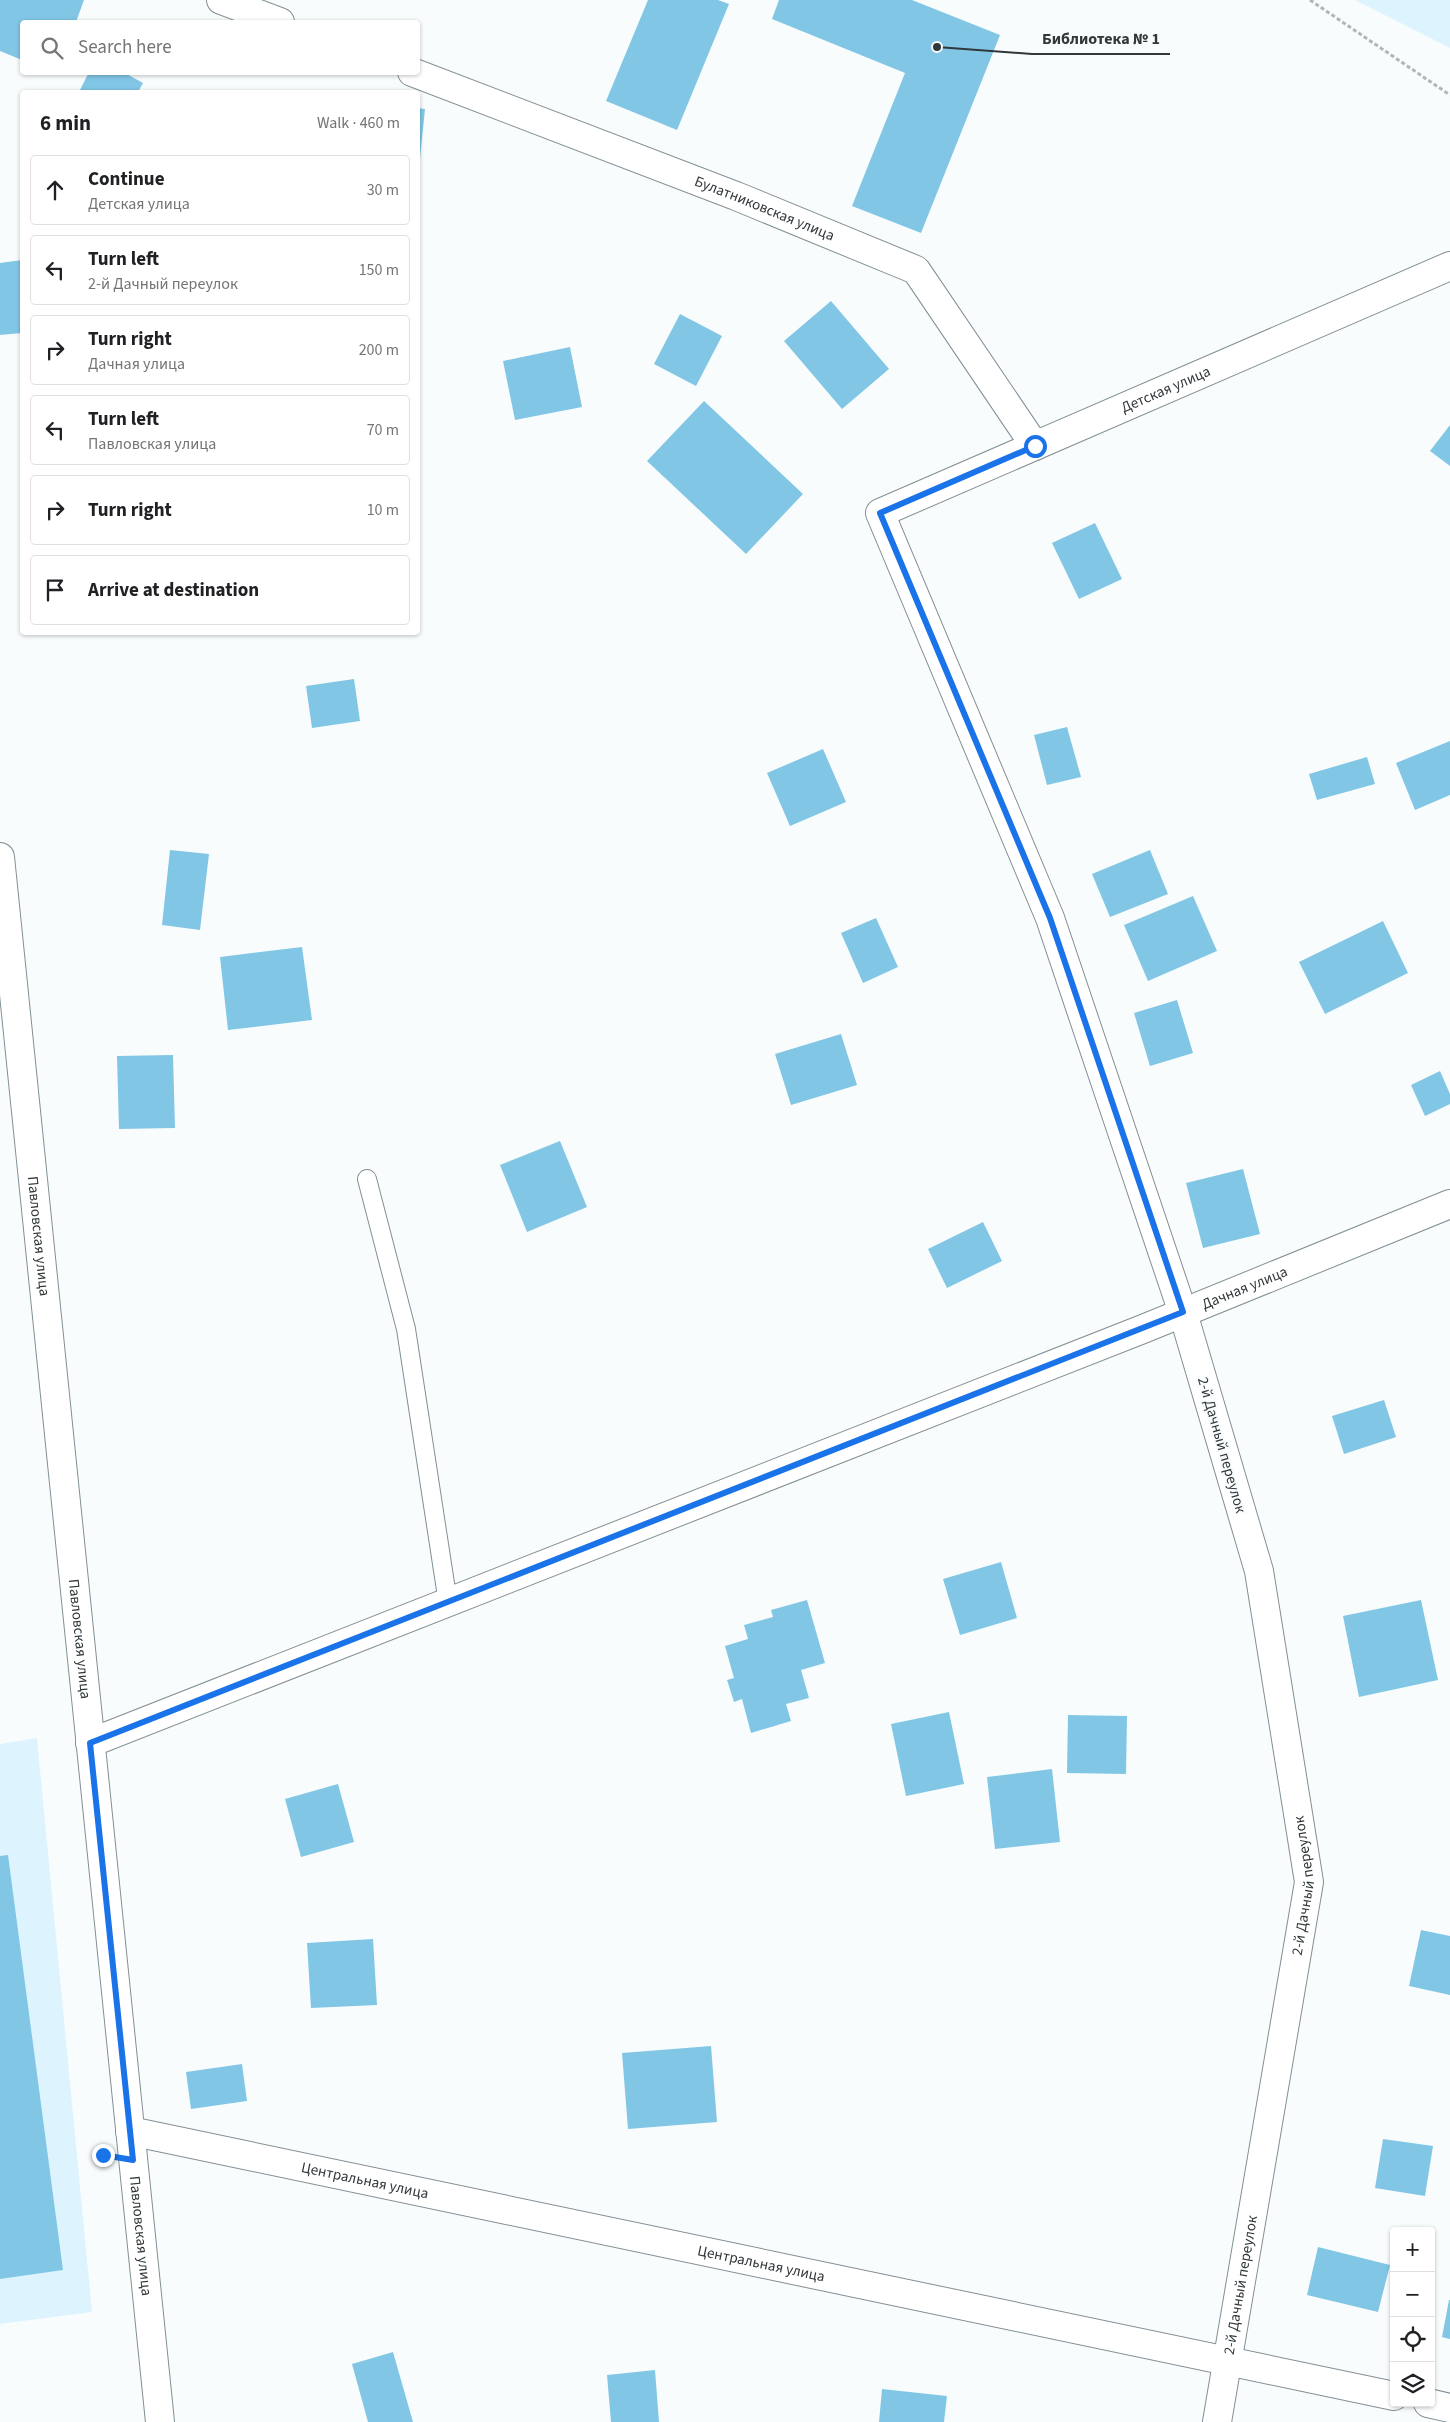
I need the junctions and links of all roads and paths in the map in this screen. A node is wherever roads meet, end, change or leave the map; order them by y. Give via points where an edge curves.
1 (220, 0) edge
2 (1310, 0) edge
3 (275, 20) edge
4 (420, 75) edge
5 (1450, 95) edge
6 (1450, 266) edge
7 (1035, 446) junction
8 (880, 513) joint
9 (1, 869) edge
10 (366, 1179) dead end
11 (1450, 1204) edge
12 (1183, 1312) junction
13 (448, 1603) junction
14 (90, 1743) junction
15 (130, 2131) junction
16 (1228, 2361) junction
17 (1390, 2395) edge
18 (1435, 2405) edge
19 (1450, 2408) edge
20 (160, 2422) edge
21 (1216, 2422) edge

1 - 3 street
2 - 5 path
4 - 7 street, Булатниковская улица via 736,196 916,270
6 - 7 street, Детская улица
7 - 8 street, Детская улица
8 - 12 street, 2-й Дачный переулок via 1050,918
9 - 14 street, Павловская улица
10 - 13 lane via 406,1329
11 - 12 street, Дачная улица
12 - 13 street, Дачная улица
12 - 16 street, 2-й Дачный переулок via 1259,1571 1309,1882
13 - 14 street, Дачная улица
14 - 15 street, Павловская улица
15 - 16 street, Центральная улица
15 - 20 street, Павловская улица
16 - 17 street, Центральная улица
16 - 21 street, 2-й Дачный переулок
18 - 19 street

